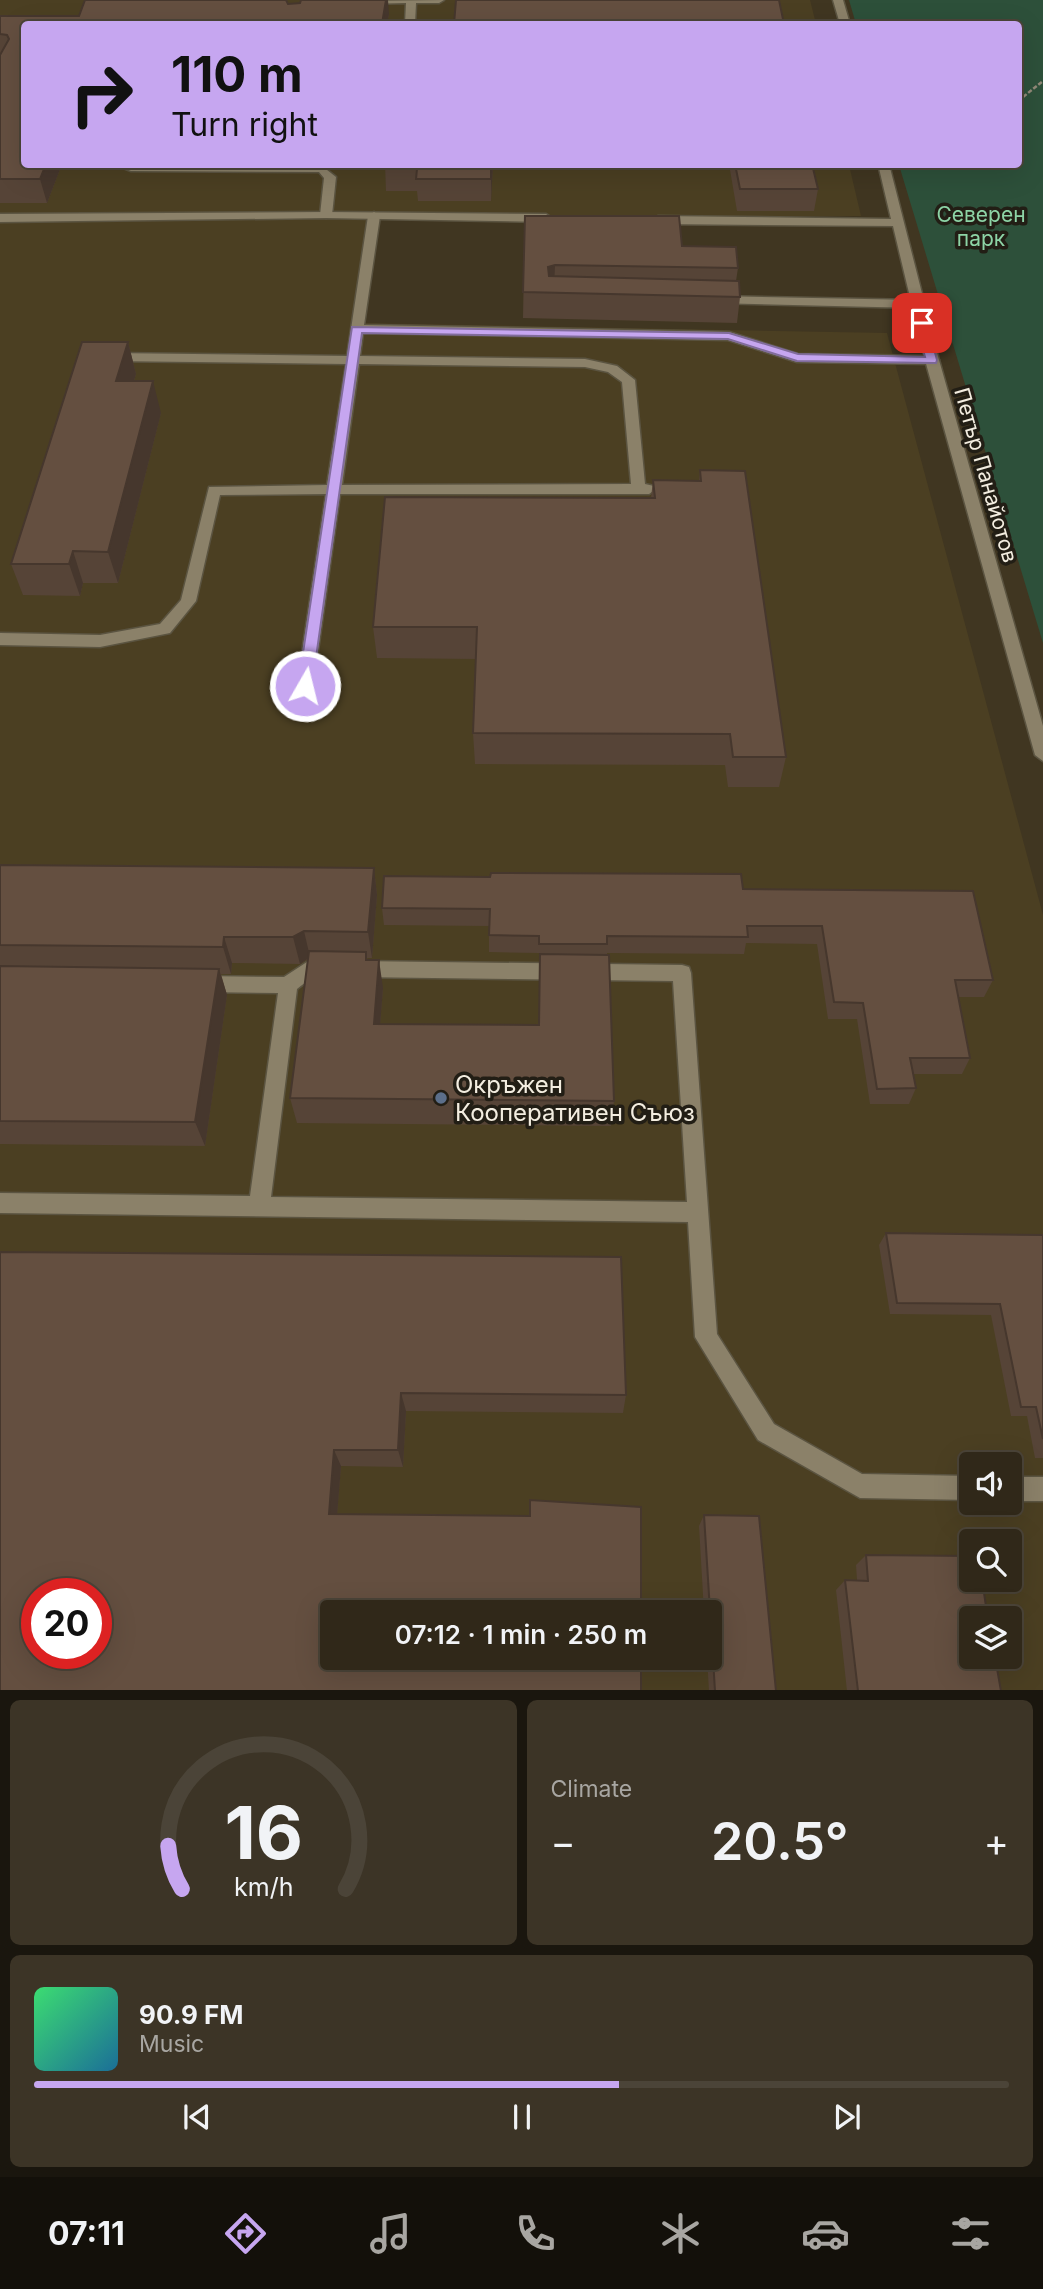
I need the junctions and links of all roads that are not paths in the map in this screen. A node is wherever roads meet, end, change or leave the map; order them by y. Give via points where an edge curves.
1 (411, 0) edge
2 (439, 0) edge
3 (838, 0) edge
4 (355, 1) edge
5 (410, 21) edge
6 (844, 21) edge
7 (131, 168) edge
8 (884, 168) edge
9 (326, 215) junction
10 (374, 216) junction
11 (0, 218) edge
12 (554, 218) edge
13 (651, 220) edge
14 (900, 223) junction
15 (708, 300) edge
16 (917, 304) junction
17 (356, 329) junction
18 (96, 357) edge
19 (352, 360) junction
20 (932, 360) junction
21 (332, 489) junction
22 (638, 489) junction
23 (665, 489) edge
24 (0, 639) edge
25 (305, 686) dead end
26 (1043, 755) edge
27 (178, 984) edge
28 (288, 985) junction
29 (0, 1203) edge
30 (259, 1206) junction
31 (698, 1212) junction
32 (959, 1488) edge
33 (1022, 1489) edge
34 (1043, 1489) edge

1 - 2 street
1 - 4 street
1 - 5 street
3 - 6 street
7 - 9 street via 322,169 330,177
8 - 14 street, Петър Панайотов
9 - 10 street
9 - 11 street
10 - 12 street
10 - 17 street
13 - 14 street
14 - 16 street, Петър Панайотов
15 - 16 street
16 - 20 street, Петър Панайотов
17 - 19 street
17 - 20 street via 729,336 797,358
18 - 19 street
19 - 21 street
19 - 22 street via 585,363 612,369 628,380
20 - 26 street, Петър Панайотов
21 - 22 street
21 - 24 street via 214,490 188,601 165,629 100,641
21 - 25 street
22 - 23 street
27 - 28 street
28 - 30 street
28 - 31 street via 310,968 682,973
29 - 30 street
30 - 31 street
31 - 32 street via 706,1337 766,1432 860,1486
33 - 34 street

